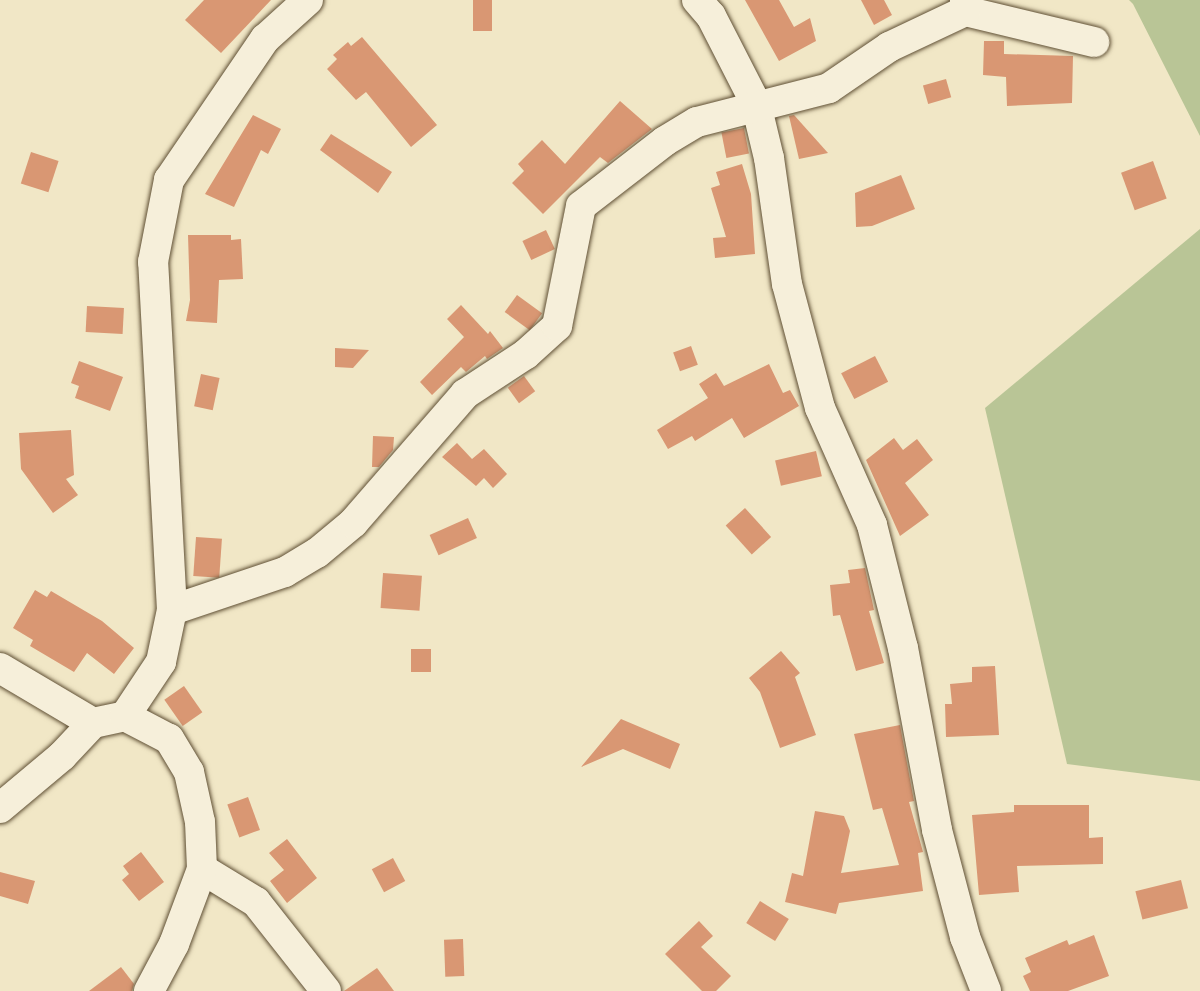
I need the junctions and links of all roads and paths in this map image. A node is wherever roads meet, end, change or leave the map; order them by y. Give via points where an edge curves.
1 (308, 0) edge
2 (697, 0) edge
3 (965, 6) edge
4 (1094, 42) dead end
5 (756, 104) junction
6 (172, 610) junction
7 (0, 668) edge
8 (125, 716) junction
9 (93, 723) junction
10 (0, 808) edge
11 (202, 869) junction
12 (149, 991) edge
13 (326, 991) edge
14 (986, 991) edge

1 - 6 street via 266,39 170,180 153,262
2 - 5 street via 711,16
3 - 4 street
3 - 5 street via 889,47 829,88
5 - 6 street via 680,131 581,206 557,326 526,354 465,394 353,523 317,553 285,572
5 - 14 street via 769,158 787,284 820,408 872,525 903,648 937,830 964,937
6 - 8 street via 161,662
7 - 9 street
8 - 9 street
8 - 11 street via 169,739 189,772 200,822
9 - 10 street via 62,756
11 - 12 street via 174,944
11 - 13 street via 256,902

